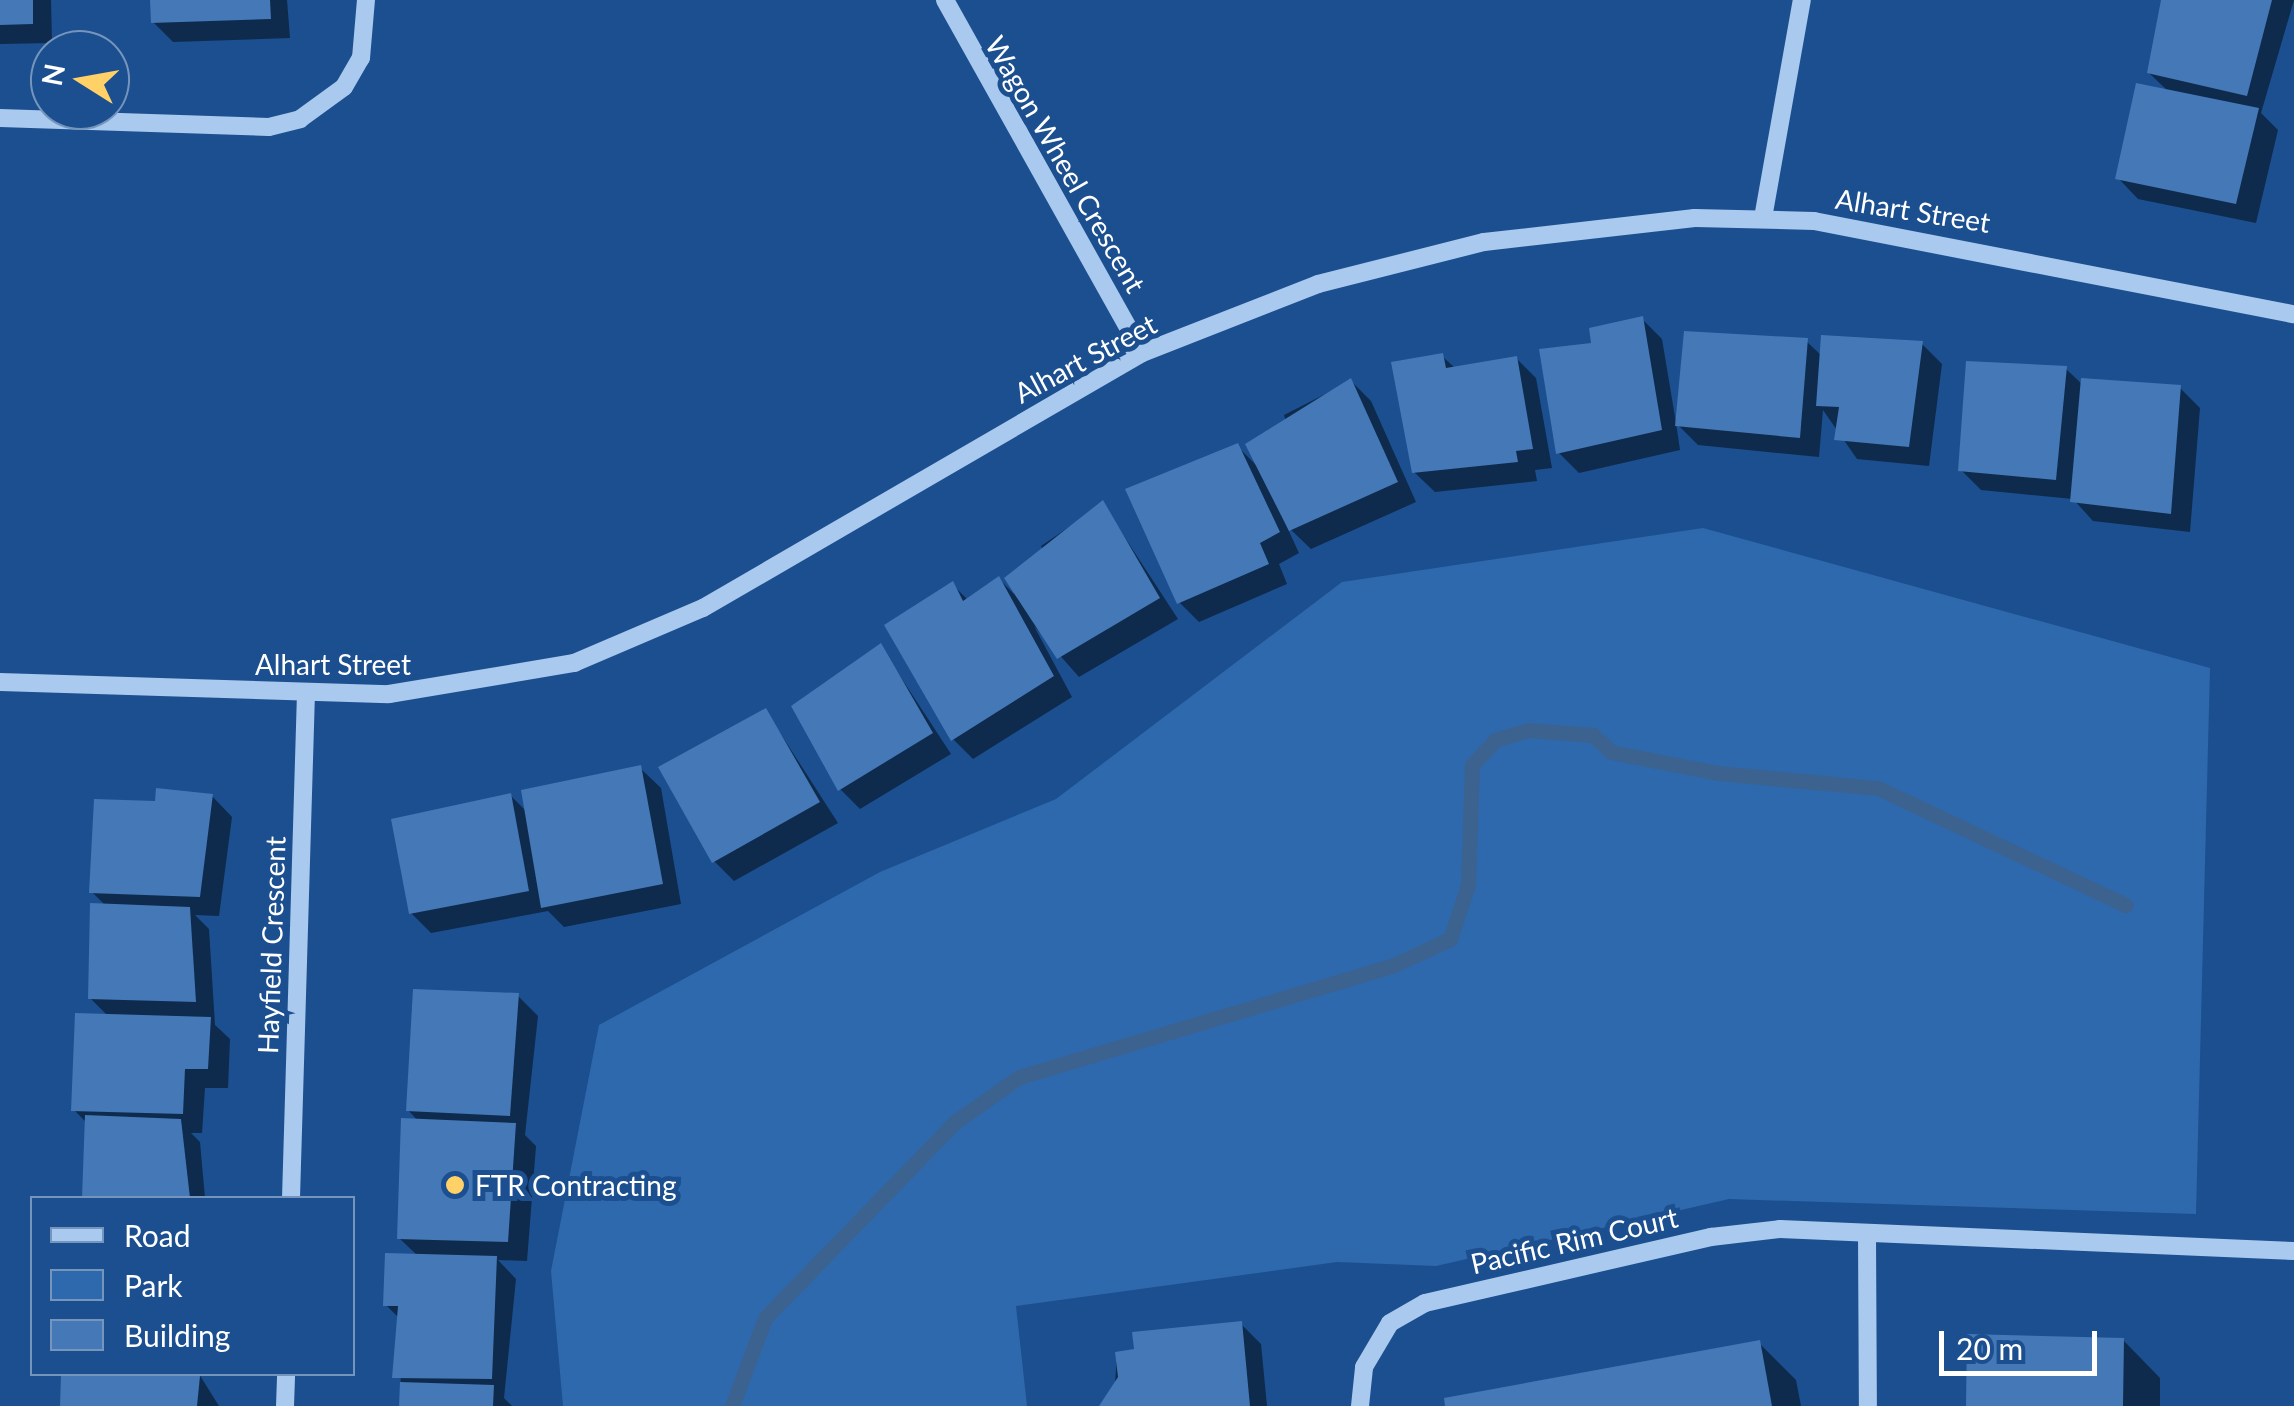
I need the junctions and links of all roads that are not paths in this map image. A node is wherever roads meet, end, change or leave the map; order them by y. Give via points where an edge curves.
1 (366, 0) edge
2 (945, 0) edge
3 (1802, 0) edge
4 (0, 118) edge
5 (1764, 218) junction
6 (2294, 314) edge
7 (1142, 353) junction
8 (0, 682) edge
9 (306, 694) junction
10 (291, 1196) edge
11 (1866, 1234) junction
12 (2294, 1251) edge
13 (286, 1376) edge
14 (284, 1406) edge
15 (1360, 1406) edge
16 (1868, 1406) edge

1 - 4 street via 361,58 344,86 300,119 270,128
2 - 7 street, Wagon Wheel Crescent
3 - 5 street
5 - 6 street, Alhart Street via 1937,239
5 - 7 street, Alhart Street via 1587,227 1398,258
7 - 9 street, Alhart Street via 642,640 476,686
8 - 9 street, Alhart Street
9 - 10 street, Hayfield Crescent
11 - 12 street, Pacific Rim Court
11 - 15 street, Pacific Rim Court via 1780,1228 1711,1237 1425,1302 1390,1323 1364,1367
11 - 16 street
13 - 14 street

